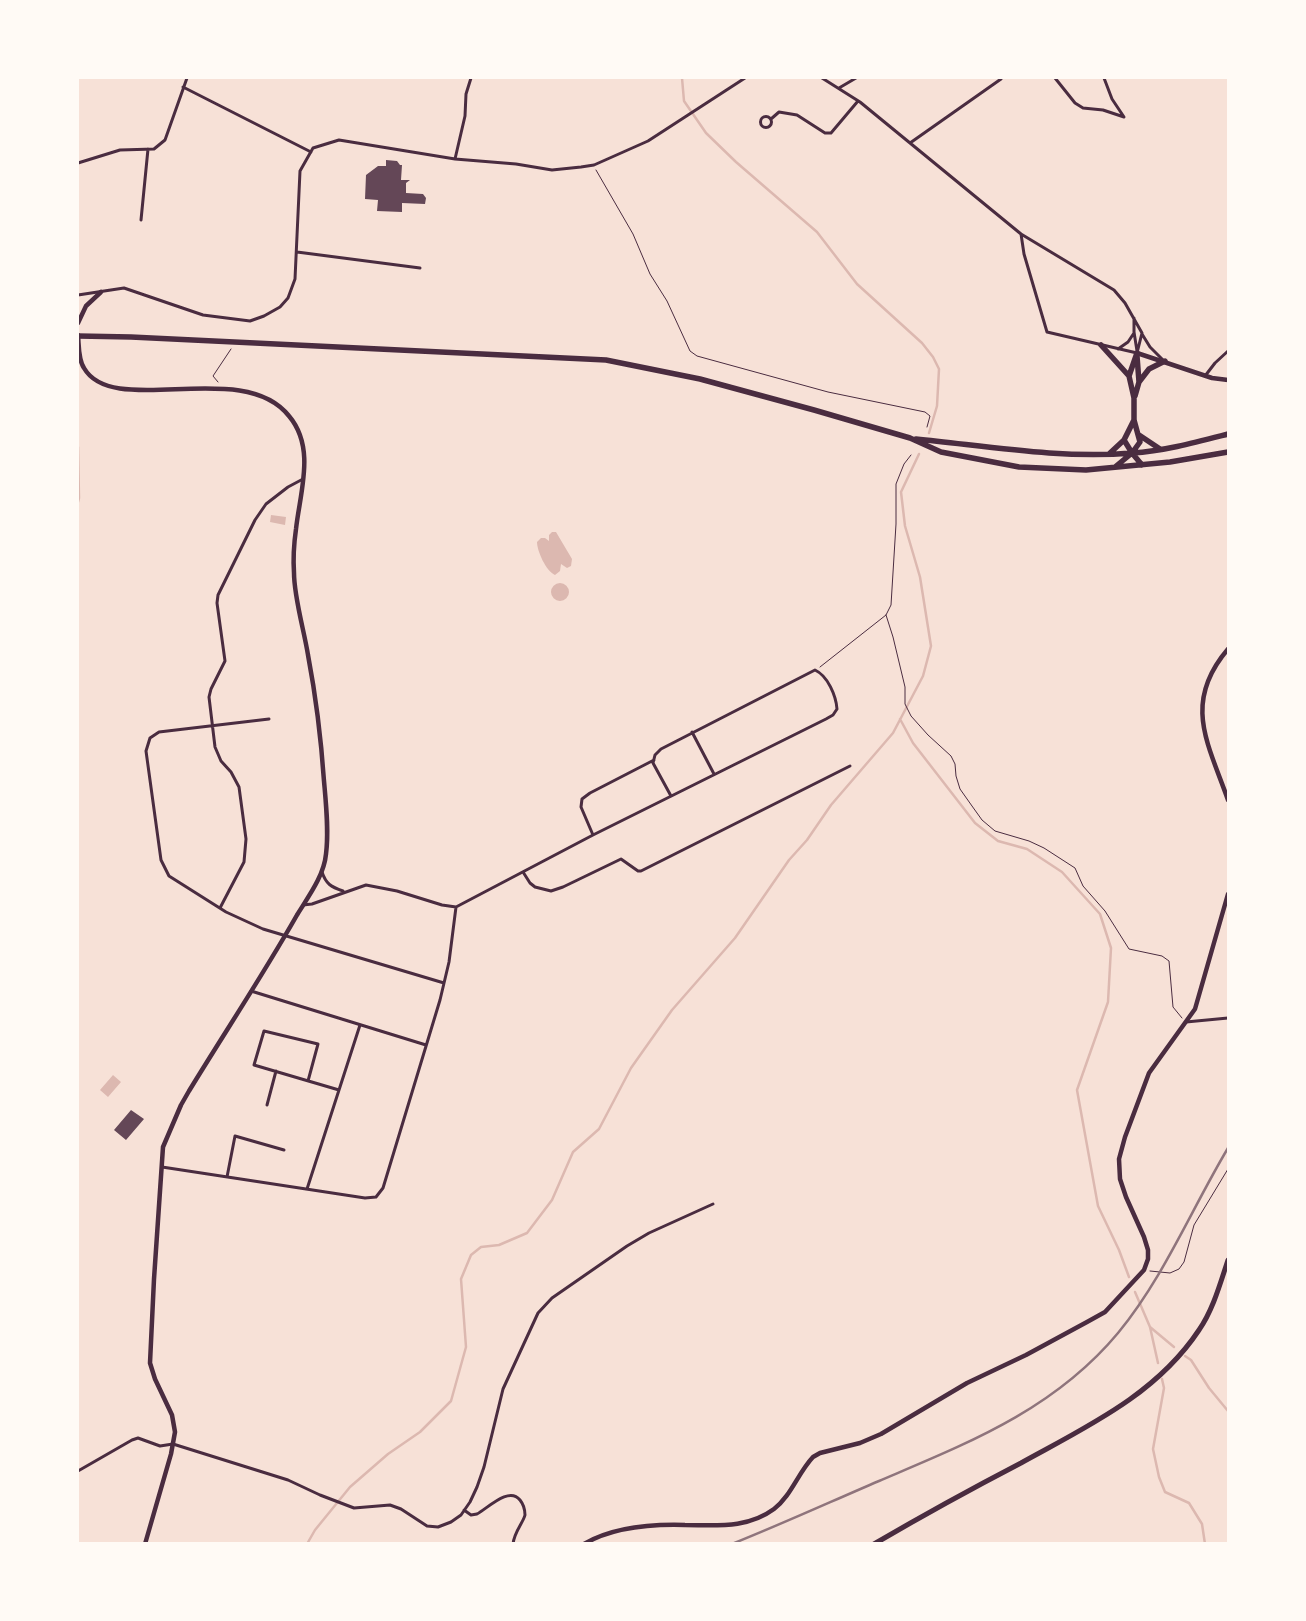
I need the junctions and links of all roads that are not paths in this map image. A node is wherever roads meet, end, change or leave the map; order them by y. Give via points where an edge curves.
1 (187, 78) edge
2 (471, 78) edge
3 (745, 78) edge
4 (822, 78) edge
5 (856, 78) edge
6 (1055, 78) edge
7 (1104, 78) edge
8 (1000, 79) dead end
9 (183, 87) junction
10 (839, 88) junction
11 (858, 101) junction
12 (771, 119) dead end
13 (910, 143) junction
14 (148, 149) junction
15 (311, 152) junction
16 (455, 159) junction
17 (78, 163) edge
18 (141, 220) dead end
19 (1021, 234) junction
20 (297, 252) junction
21 (420, 268) dead end
22 (101, 292) junction
23 (78, 295) edge
24 (1134, 317) junction
25 (78, 323) edge
26 (1134, 332) junction
27 (1142, 334) junction
28 (78, 336) edge
29 (1101, 344) junction
30 (1118, 349) junction
31 (1228, 351) edge
32 (1137, 353) junction
33 (1164, 361) junction
34 (78, 368) edge
35 (84, 368) junction
36 (1129, 376) junction
37 (1205, 376) junction
38 (1228, 380) edge
39 (1140, 382) junction
40 (1134, 398) junction
41 (1134, 420) junction
42 (1228, 434) edge
43 (1139, 435) junction
44 (910, 438) junction
45 (1124, 440) junction
46 (1160, 449) junction
47 (1228, 452) edge
48 (1132, 453) junction
49 (1109, 454) junction
50 (1142, 465) junction
51 (1115, 467) junction
52 (303, 479) junction
53 (1228, 649) edge
54 (269, 719) dead end
55 (212, 726) junction
56 (692, 732) junction
57 (654, 760) junction
58 (850, 766) dead end
59 (714, 774) junction
60 (671, 796) junction
61 (1228, 800) edge
62 (593, 835) junction
63 (322, 872) junction
64 (523, 872) junction
65 (344, 892) junction
66 (1228, 894) edge
67 (303, 904) junction
68 (456, 907) junction
69 (220, 908) junction
70 (286, 935) junction
71 (444, 983) junction
72 (251, 991) junction
73 (1228, 1018) edge
74 (1185, 1022) junction
75 (360, 1025) junction
76 (426, 1045) junction
77 (276, 1071) junction
78 (308, 1081) junction
79 (339, 1090) junction
80 (267, 1105) dead end
81 (284, 1150) dead end
82 (162, 1167) junction
83 (227, 1177) junction
84 (307, 1189) junction
85 (713, 1204) dead end
86 (1228, 1260) edge
87 (173, 1444) junction
88 (78, 1471) edge
89 (464, 1510) junction
90 (145, 1544) edge
91 (512, 1544) edge
92 (584, 1544) edge
93 (874, 1544) edge

1 - 9 street
2 - 16 street
3 - 16 street via 648,141 594,165 552,170
4 - 10 street
5 - 10 street
6 - 7 street via 1083,108 1124,117
8 - 13 street
9 - 14 street via 166,140 154,149
9 - 15 street
10 - 11 street
11 - 12 street via 831,134 797,115 779,112
11 - 13 street
13 - 19 street
14 - 17 street via 120,150
14 - 18 street
15 - 16 street via 313,148 339,140
15 - 20 street via 300,171
19 - 24 street via 1114,290
19 - 29 street via 1048,332
20 - 21 street
20 - 22 street via 295,279 288,298 280,307 250,320 203,315 124,288
22 - 23 street
22 - 25 street via 86,306
24 - 26 street
24 - 27 street
26 - 30 street
26 - 32 street
27 - 32 street
27 - 33 street
28 - 35 street
28 - 44 main road via 606,360 700,379
29 - 30 street
29 - 36 main road
30 - 32 street
31 - 37 street
32 - 33 street
32 - 36 main road
32 - 39 main road
33 - 37 street
33 - 39 main road via 1149,369
34 - 35 street
35 - 52 street via 98,382 112,388 220,388 257,394 277,403 290,416 301,438 305,458
36 - 40 main road
37 - 38 street
39 - 40 main road
40 - 41 main road
41 - 43 main road
41 - 45 main road
42 - 46 main road
43 - 46 main road
43 - 48 main road via 1140,442
44 - 49 main road via 1028,452
44 - 51 main road via 942,452 1019,467 1086,470
45 - 48 main road
45 - 49 main road
46 - 48 main road
47 - 50 main road
48 - 49 main road
48 - 50 main road
48 - 51 main road
50 - 51 main road
52 - 55 street via 266,504 254,520 218,595 225,661 209,697
52 - 63 street via 294,578 315,688 320,735 327,826
53 - 61 street via 1211,672 1202,709 1206,740
54 - 55 street
55 - 69 street via 217,755 240,787 246,839 244,862
55 - 69 street via 159,732 150,738 146,750 161,860 165,869 169,876
56 - 57 street via 661,749
56 - 59 street
56 - 59 street via 815,670 821,673 836,699 837,709 833,715
57 - 60 street
57 - 62 street via 582,800 581,807
58 - 64 street via 641,871 621,858 551,891 535,887
59 - 60 street
60 - 62 street
62 - 64 street
63 - 65 street via 330,886
63 - 67 street
64 - 68 street
65 - 67 street via 312,904
65 - 68 street via 366,885
66 - 74 street via 1195,1009
67 - 70 street
68 - 71 street
69 - 70 street via 248,924
70 - 71 street
70 - 72 street
71 - 76 street
72 - 75 street
72 - 82 street via 181,1105 163,1147
73 - 74 street
74 - 92 street via 1149,1073 1119,1159 1120,1179 1144,1237 1148,1259 1144,1270 1105,1312 967,1383 881,1434 813,1457 784,1500 756,1520 718,1526 643,1527 610,1533
75 - 76 street
75 - 79 street
76 - 84 street via 383,1188 376,1197
77 - 78 street
77 - 78 street via 254,1065 264,1031 318,1044
77 - 80 street
78 - 79 street
79 - 84 street
81 - 83 street via 235,1136
82 - 83 street
82 - 87 street via 150,1363 172,1415 176,1432
83 - 84 street
85 - 89 street via 627,1246 552,1298 538,1313 503,1389 484,1467
86 - 93 main road via 1199,1330 1156,1381 1080,1431
87 - 88 street via 160,1446 138,1438
87 - 89 street via 288,1480 354,1508 390,1505 427,1526 438,1527 451,1522
87 - 90 street
89 - 91 street via 471,1515 477,1514 506,1495 517,1497 524,1516

